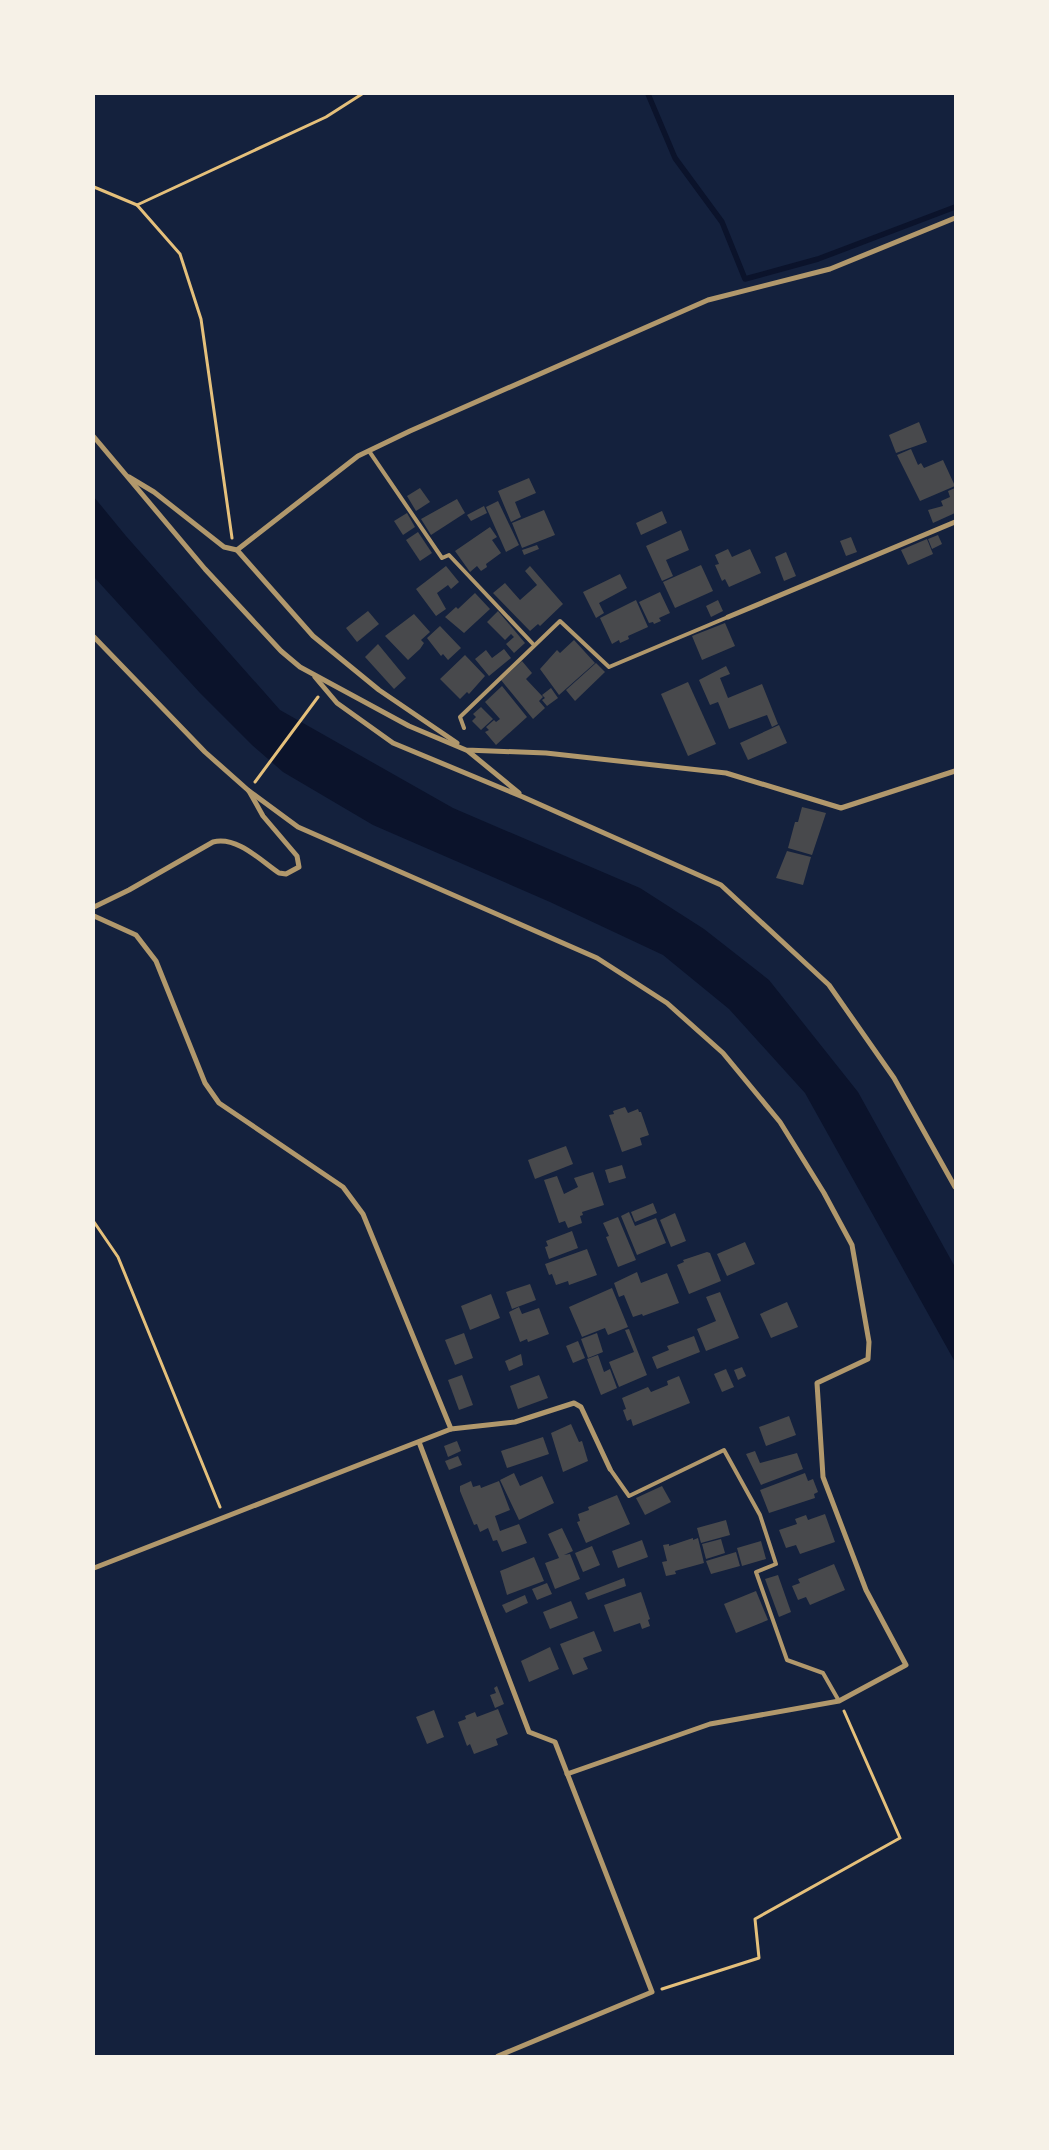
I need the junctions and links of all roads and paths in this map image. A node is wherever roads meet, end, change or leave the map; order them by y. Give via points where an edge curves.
1 (362, 94) edge
2 (94, 187) edge
3 (137, 205) junction
4 (955, 218) edge
5 (94, 437) edge
6 (370, 450) junction
7 (126, 475) junction
8 (955, 522) edge
9 (237, 550) junction
10 (728, 617) joint
11 (94, 637) edge
12 (534, 645) junction
13 (313, 674) junction
14 (318, 697) dead end
15 (464, 728) dead end
16 (466, 750) junction
17 (955, 771) edge
18 (256, 781) dead end
19 (248, 791) junction
20 (524, 797) junction
21 (94, 907) edge
22 (94, 916) edge
23 (955, 1188) edge
24 (94, 1222) edge
25 (451, 1429) junction
26 (419, 1442) junction
27 (610, 1469) joint
28 (224, 1517) junction
29 (94, 1568) edge
30 (839, 1701) junction
31 (567, 1774) junction
32 (652, 1992) junction
33 (498, 2056) edge

1 - 3 path via 326,116
2 - 3 path
3 - 9 path via 180,254 191,284 201,319 229,532
4 - 6 street via 830,269 708,300
5 - 7 street
6 - 9 street
6 - 12 lane via 442,558 449,555
7 - 9 street via 154,492 224,547
7 - 13 street via 205,569 282,652
8 - 10 street
9 - 16 street via 313,636 379,690
10 - 12 lane via 609,666 560,621
11 - 19 street via 205,752
12 - 15 lane via 460,717
13 - 16 street via 409,726
13 - 20 street via 337,703 393,743
14 - 18 path
16 - 17 street via 546,753 726,773 841,808
16 - 20 street
19 - 21 street via 263,816 297,856 299,867 286,874 279,873 233,841 223,839
19 - 30 street via 298,827 597,958 667,1003 723,1053 780,1122 852,1245 869,1342 868,1359 817,1383 822,1477 866,1590 906,1665
20 - 23 street via 721,885 829,986 894,1078
22 - 25 street via 136,935 156,961 205,1083 219,1103 343,1187 358,1208
24 - 28 path via 118,1257
25 - 26 street
25 - 27 street via 515,1422 574,1403 581,1407
26 - 28 street
26 - 31 street via 529,1732 555,1742
27 - 30 lane via 629,1496 724,1450 760,1515 776,1564 756,1572 787,1660 823,1673
28 - 29 street
30 - 31 street via 710,1724
30 - 32 path via 900,1838 755,1919 759,1958
31 - 32 street
32 - 33 street

